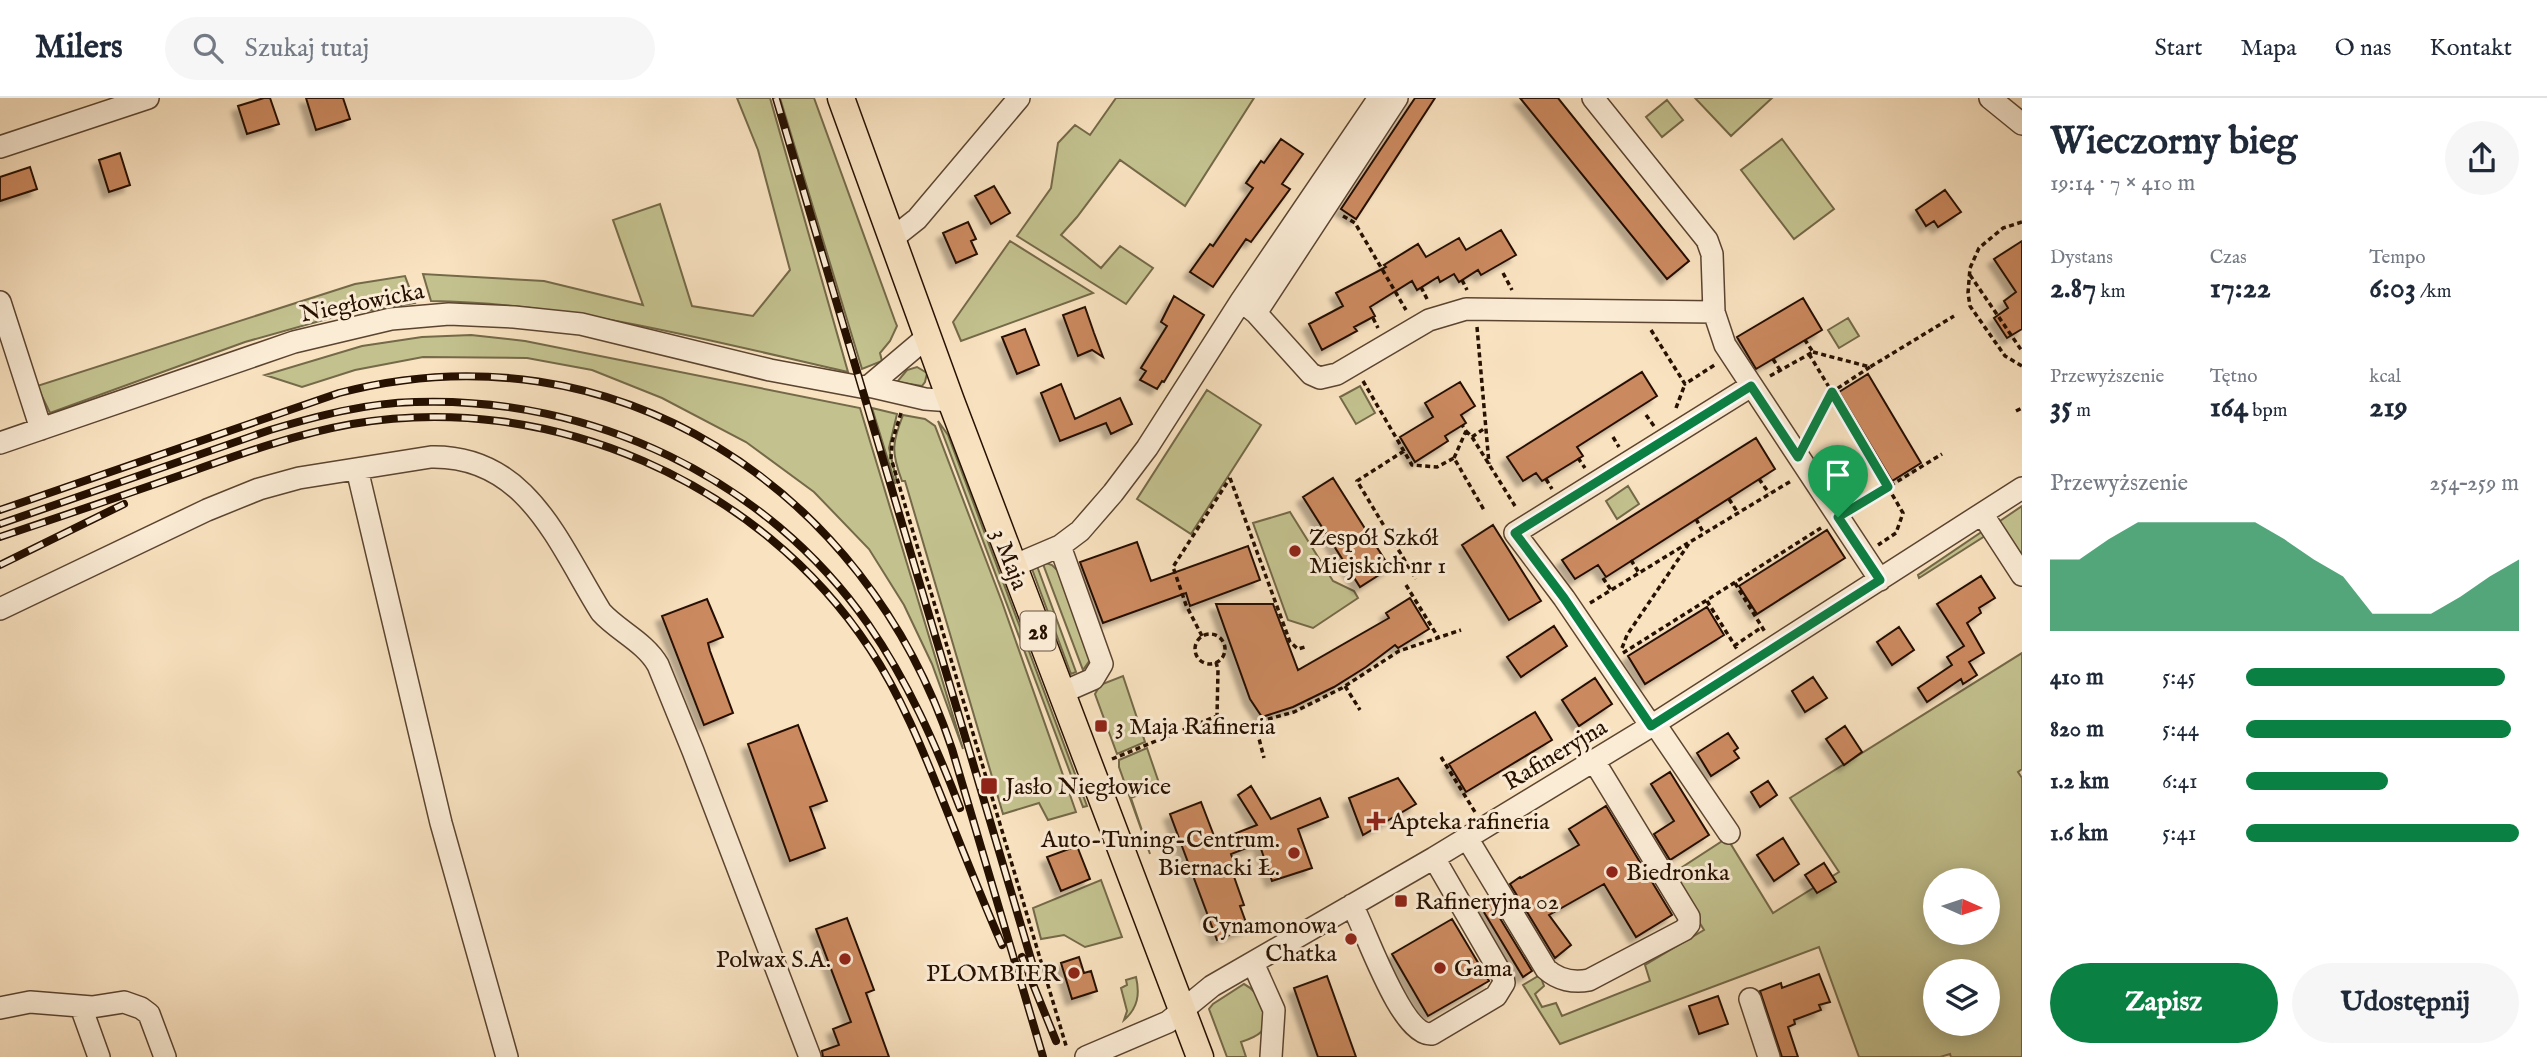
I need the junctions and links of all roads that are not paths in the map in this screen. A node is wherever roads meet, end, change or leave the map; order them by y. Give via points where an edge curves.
1 (148, 98) edge
2 (841, 98) edge
3 (1019, 98) edge
4 (1379, 98) edge
5 (1397, 98) edge
6 (1593, 98) edge
7 (1990, 98) edge
8 (2022, 124) edge
9 (0, 147) edge
10 (892, 238) junction
11 (0, 302) edge
12 (1249, 307) junction
13 (1714, 312) junction
14 (927, 337) junction
15 (1757, 383) junction
16 (869, 386) junction
17 (951, 401) junction
18 (41, 429) junction
19 (0, 443) edge
20 (357, 469) junction
21 (2022, 488) edge
22 (1983, 514) junction
23 (1060, 546) junction
24 (1013, 566) junction
25 (2022, 575) edge
26 (1880, 580) junction
27 (0, 609) edge
28 (1061, 693) junction
29 (1653, 725) junction
30 (1594, 761) junction
31 (1729, 833) dead end
32 (1466, 838) junction
33 (1434, 858) junction
34 (1352, 905) junction
35 (1253, 963) junction
36 (1750, 999) dead end
37 (81, 1007) junction
38 (0, 1008) edge
39 (1183, 1012) junction
40 (1119, 1051) edge
41 (1076, 1053) edge
42 (99, 1057) edge
43 (165, 1057) edge
44 (507, 1057) edge
45 (810, 1057) edge
46 (1200, 1057) edge
47 (1271, 1057) edge
48 (1769, 1057) edge

1 - 9 street
2 - 10 main road, 3 Maja / 28
3 - 10 street via 917,219
4 - 12 street
5 - 12 street via 1326,205
6 - 13 street via 1707,240 1712,254
7 - 8 street
10 - 14 main road, 3 Maja / 28
11 - 18 street
12 - 13 street via 1315,376 1331,376 1429,320 1466,309
12 - 23 street via 1131,470 1085,526
13 - 15 street via 1725,345
14 - 16 street
14 - 17 main road, 3 Maja / 28
15 - 26 street via 1798,467
15 - 29 street via 1515,533
16 - 17 street, Niegłowicka
16 - 18 street, Niegłowicka via 769,370 581,324 449,314 391,319 294,342
17 - 24 main road, 3 Maja / 28
18 - 19 street, Niegłowicka
20 - 27 street via 259,489
20 - 44 street via 441,823
20 - 45 street via 451,457 505,478 536,505 601,612 654,658
21 - 22 street, Rafineryjna
22 - 25 street
22 - 26 street, Rafineryjna
23 - 24 street
23 - 28 street via 1102,664 1093,679
24 - 28 main road, 3 Maja / 28
26 - 29 street, Rafineryjna
28 - 39 main road, 3 Maja / 28
29 - 30 street, Rafineryjna
29 - 31 street
30 - 32 street, Rafineryjna
30 - 32 street via 1689,916 1685,930 1589,979 1561,978 1546,969
32 - 33 street, Rafineryjna
33 - 34 street, Rafineryjna
33 - 34 street via 1504,983 1496,996 1432,1034 1420,1031 1402,1009
34 - 35 street, Rafineryjna
35 - 39 street, Rafineryjna via 1203,992
35 - 47 street via 1274,1010
36 - 48 street
37 - 38 street via 30,1002
37 - 42 street
37 - 43 street via 124,1002 141,1008 149,1014
39 - 40 street, Rafineryjna
39 - 46 main road, 3 Maja / 28
40 - 41 street, Rafineryjna

